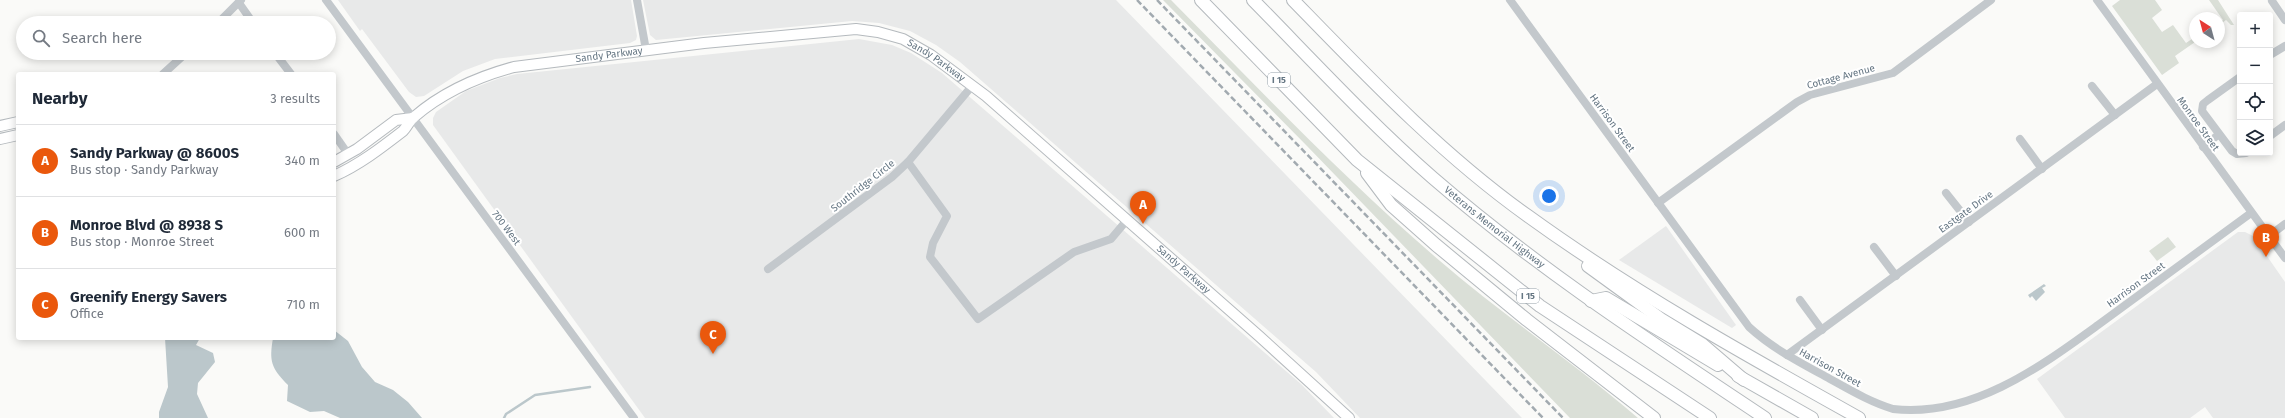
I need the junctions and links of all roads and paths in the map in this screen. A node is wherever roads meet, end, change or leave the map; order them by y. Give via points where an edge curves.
1 (326, 0) edge
2 (637, 0) edge
3 (1200, 0) edge
4 (1253, 0) edge
5 (1293, 0) edge
6 (1510, 0) edge
7 (1991, 0) edge
8 (2097, 0) edge
9 (240, 1) edge
10 (2272, 1) dead end
11 (225, 16) edge
12 (249, 16) edge
13 (2285, 20) edge
14 (2285, 46) edge
15 (646, 50) junction
16 (2273, 53) edge
17 (178, 60) edge
18 (280, 60) edge
19 (165, 72) edge
20 (289, 72) edge
21 (2237, 79) edge
22 (2157, 84) junction
23 (972, 86) junction
24 (2092, 86) dead end
25 (2115, 115) junction
26 (413, 118) junction
27 (16, 122) edge
28 (2285, 125) edge
29 (0, 126) edge
30 (2273, 134) edge
31 (16, 135) edge
32 (2218, 135) junction
33 (336, 137) edge
34 (0, 139) edge
35 (2020, 139) dead end
36 (2203, 147) junction
37 (348, 154) junction
38 (2237, 154) edge
39 (1357, 160) junction
40 (336, 161) edge
41 (908, 162) junction
42 (2042, 169) junction
43 (336, 175) edge
44 (1946, 193) dead end
45 (1498, 194) junction
46 (1658, 203) junction
47 (2251, 213) junction
48 (1127, 220) junction
49 (1968, 222) junction
50 (2285, 224) edge
51 (2269, 236) junction
52 (1874, 247) dead end
53 (2285, 258) edge
54 (768, 269) dead end
55 (1896, 276) junction
56 (1800, 300) dead end
57 (1590, 301) junction
58 (1822, 330) junction
59 (1787, 355) junction
60 (1744, 380) junction
61 (634, 418) edge
62 (1349, 418) edge
63 (1654, 418) edge
64 (1710, 418) edge
65 (1765, 418) edge
66 (1812, 418) edge
67 (1859, 418) edge

1 - 26 street, 700 West
2 - 15 street
3 - 39 highway, I 15
4 - 57 highway, Veterans Memorial Highway via 1433,178
5 - 45 highway via 1400,109
6 - 46 street, Harrison Street
7 - 46 street, Cottage Avenue via 1892,73 1810,95 1797,102
8 - 22 street, Monroe Street
9 - 11 street
9 - 12 street
10 - 13 street
14 - 16 street
15 - 23 main road, Sandy Parkway via 856,29 903,39
15 - 26 main road, Sandy Parkway via 514,67 483,75 451,91
17 - 19 street
18 - 20 street
21 - 32 street via 2203,104 2204,116
22 - 25 street, Eastgate Drive
22 - 36 street, Monroe Street
23 - 41 street, Southridge Circle
23 - 48 main road, Sandy Parkway
24 - 25 street
25 - 42 street, Eastgate Drive
26 - 37 main road via 396,120
26 - 43 main road via 404,130 355,165
26 - 61 street, 700 West
27 - 29 main road
28 - 30 street
31 - 34 main road
32 - 36 street
32 - 38 street
33 - 37 street
35 - 42 street
36 - 47 street, Monroe Street
37 - 40 main road
39 - 63 highway via 1391,205 1425,235 1526,320
39 - 64 highway, I 15 via 1540,306
41 - 48 street via 947,216 933,243 930,257 978,319 1074,252 1111,239
41 - 54 street, Southridge Circle via 873,193
42 - 49 street, Eastgate Drive
44 - 49 street
45 - 60 highway via 1512,211 1661,319 1702,344
45 - 67 highway via 1662,305
46 - 59 street, Harrison Street via 1749,326 1760,337
47 - 51 street, Monroe Street
47 - 59 street, Harrison Street via 2021,381 1976,404 1933,413 1894,410 1859,395
48 - 62 main road, Sandy Parkway
49 - 55 street, Eastgate Drive
50 - 51 street
51 - 53 street, Monroe Street
52 - 55 street
55 - 58 street, Eastgate Drive
56 - 58 street
57 - 60 highway via 1606,298
57 - 65 highway, Veterans Memorial Highway
58 - 59 street, Eastgate Drive
60 - 66 highway

